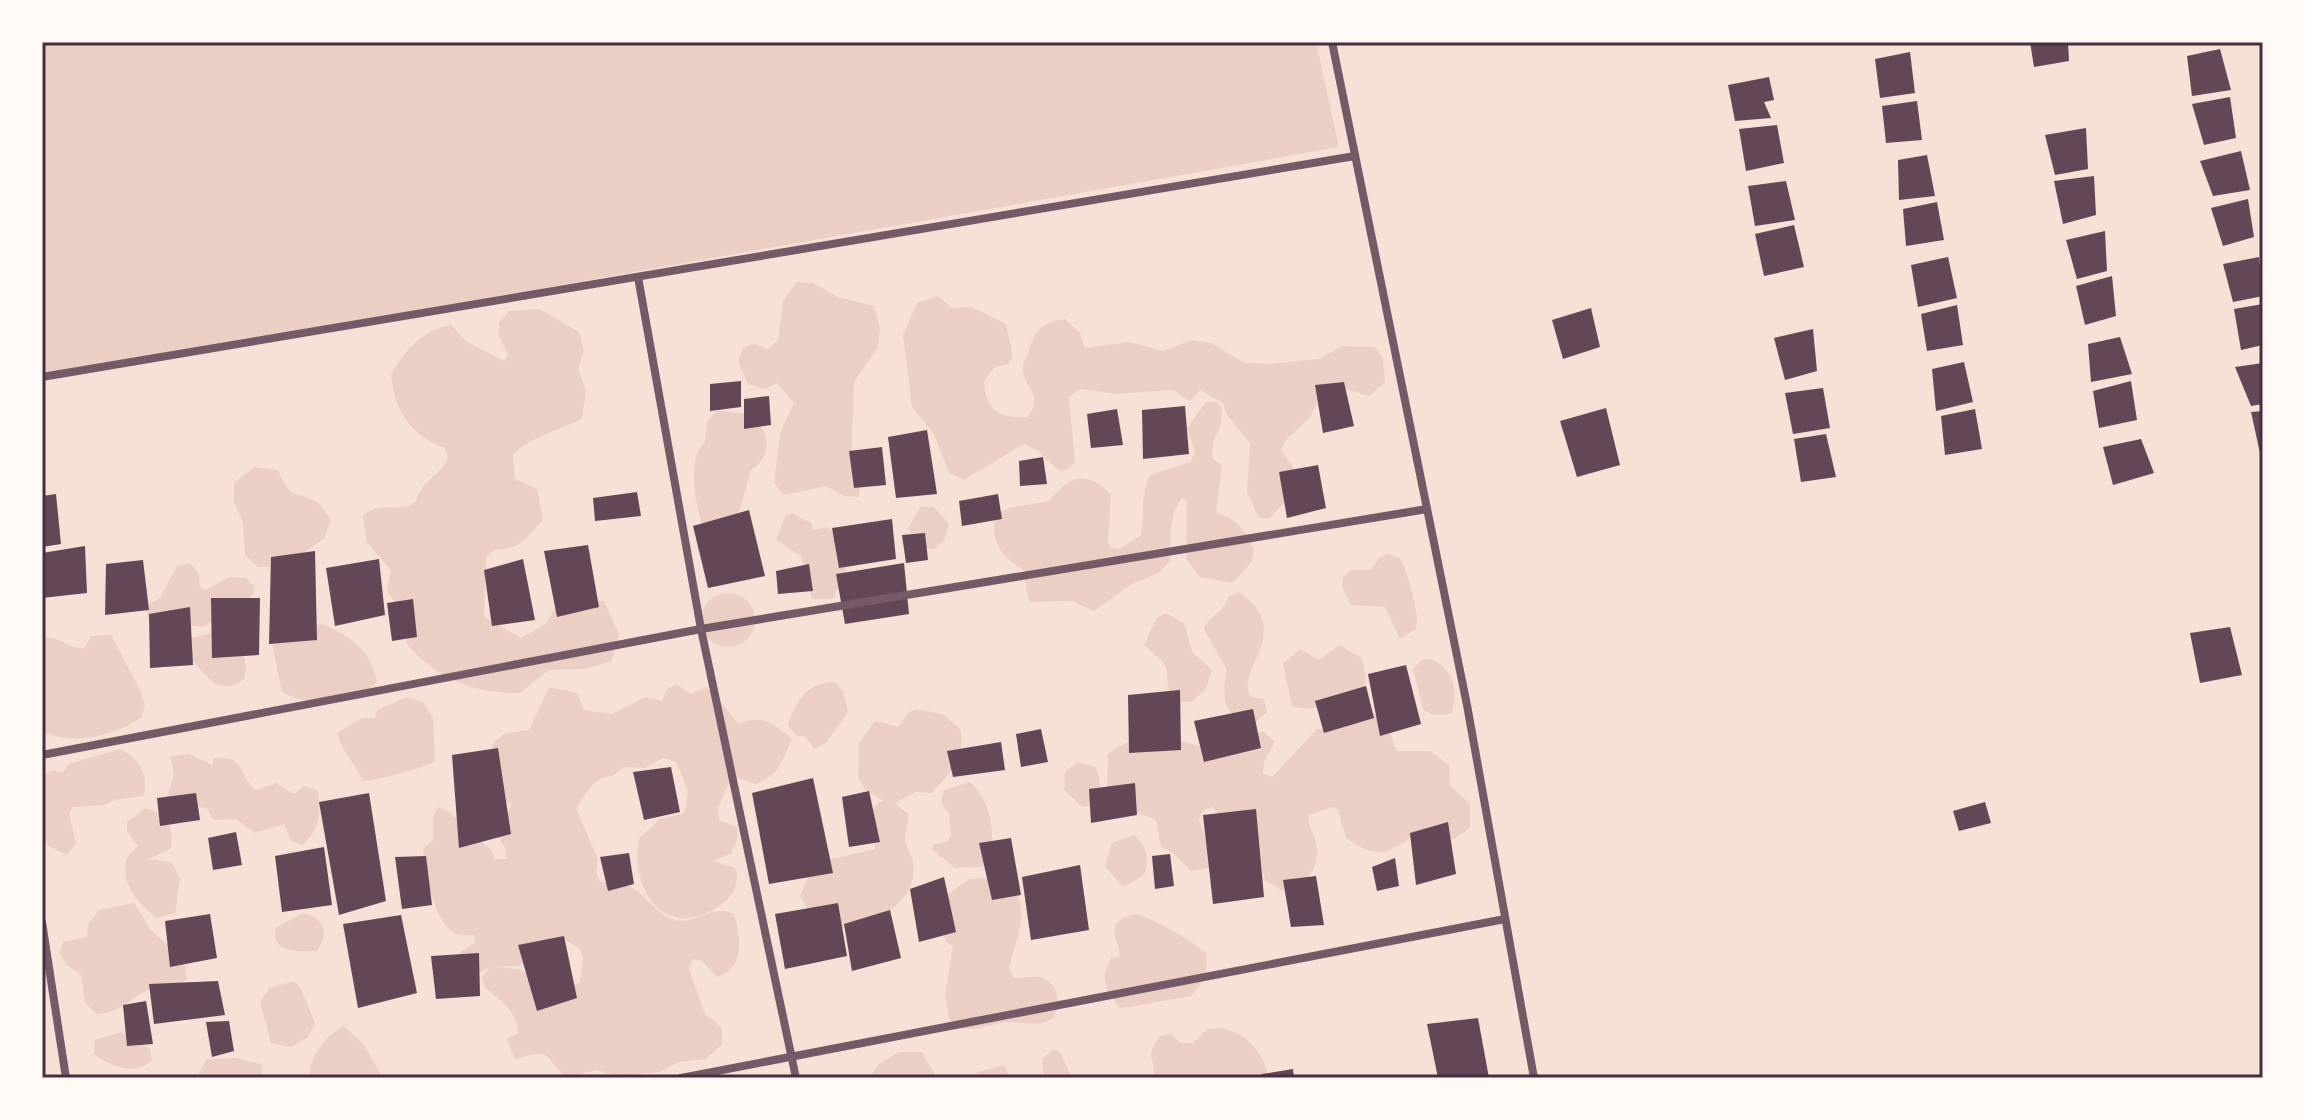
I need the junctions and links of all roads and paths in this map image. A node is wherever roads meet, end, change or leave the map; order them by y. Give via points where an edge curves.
1 (1332, 42) edge
2 (1355, 156) junction
3 (638, 277) junction
4 (42, 377) edge
5 (1427, 509) junction
6 (701, 629) junction
7 (42, 755) edge
8 (1505, 919) junction
9 (42, 922) edge
10 (792, 1056) junction
11 (66, 1078) edge
12 (681, 1078) edge
13 (796, 1078) edge
14 (1534, 1078) edge

1 - 2 street
2 - 3 street
2 - 5 street
3 - 4 street
3 - 6 street
5 - 6 street
5 - 8 street
6 - 7 street
6 - 10 street
8 - 10 street
8 - 14 street
9 - 11 street
10 - 12 street
10 - 13 street

